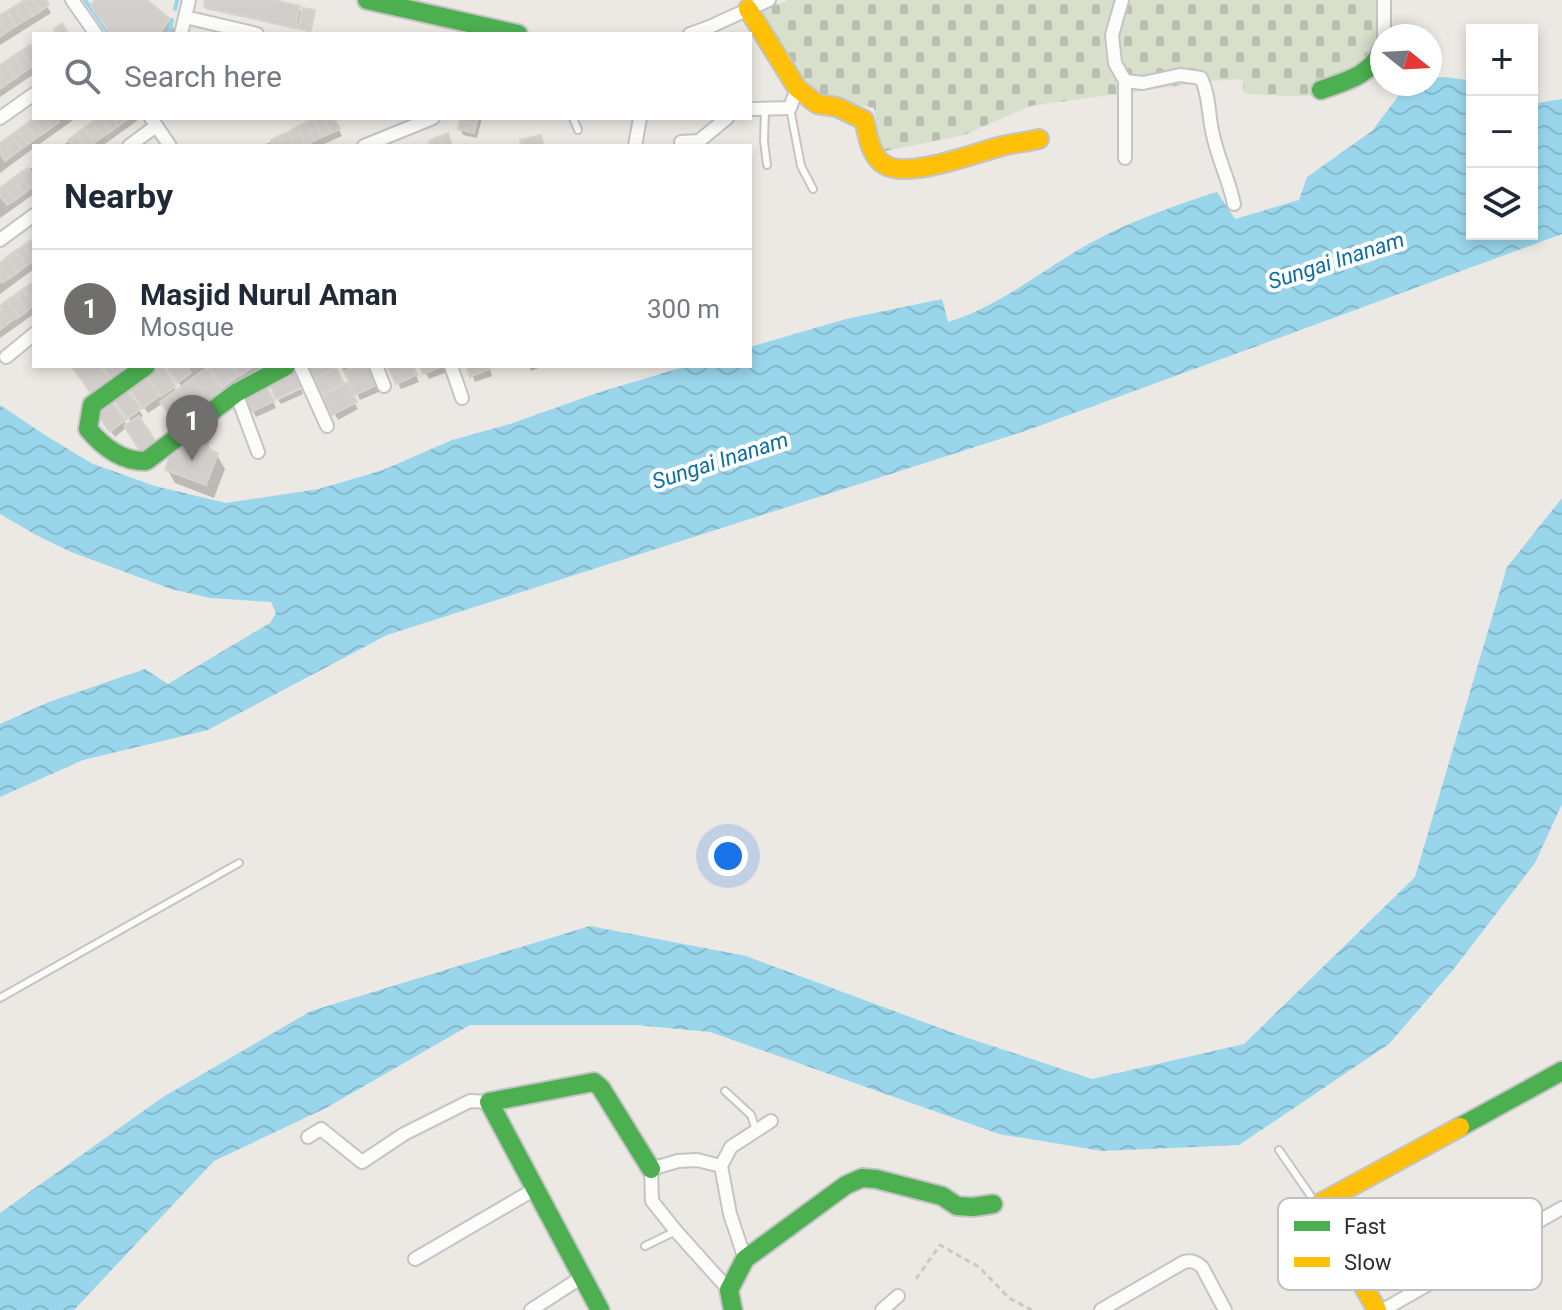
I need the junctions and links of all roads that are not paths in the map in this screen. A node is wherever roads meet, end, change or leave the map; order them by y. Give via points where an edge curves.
1 (72, 0) edge
2 (189, 0) edge
3 (367, 0) edge
4 (769, 0) edge
5 (1122, 0) edge
6 (1384, 0) edge
7 (394, 3) edge
8 (748, 9) junction
9 (185, 17) junction
10 (1384, 24) edge
11 (709, 31) edge
12 (95, 32) edge
13 (181, 32) edge
14 (249, 32) edge
15 (510, 32) edge
16 (1370, 71) edge
17 (1125, 81) junction
18 (797, 88) junction
19 (1321, 90) dead end
20 (32, 95) edge
21 (754, 107) edge
22 (790, 108) junction
23 (0, 118) edge
24 (428, 120) edge
25 (574, 120) edge
26 (640, 120) edge
27 (725, 120) edge
28 (153, 122) edge
29 (578, 130) dead end
30 (1039, 139) dead end
31 (681, 142) dead end
32 (131, 144) edge
33 (169, 144) edge
34 (369, 144) edge
35 (635, 144) edge
36 (1125, 158) dead end
37 (767, 165) dead end
38 (813, 189) dead end
39 (1234, 204) dead end
40 (32, 216) edge
41 (0, 240) edge
42 (32, 336) edge
43 (6, 357) dead end
44 (143, 368) edge
45 (282, 368) edge
46 (301, 368) edge
47 (377, 368) edge
48 (452, 368) edge
49 (384, 386) dead end
50 (236, 393) junction
51 (462, 398) dead end
52 (327, 426) dead end
53 (258, 452) dead end
54 (239, 863) dead end
55 (0, 998) edge
56 (1562, 1071) edge
57 (725, 1091) dead end
58 (489, 1102) junction
59 (771, 1121) dead end
60 (756, 1130) junction
61 (308, 1137) dead end
62 (1279, 1150) dead end
63 (721, 1166) junction
64 (651, 1169) junction
65 (535, 1189) junction
66 (1312, 1198) edge
67 (1330, 1198) edge
68 (993, 1204) dead end
69 (1562, 1208) edge
70 (1542, 1219) edge
71 (676, 1231) junction
72 (645, 1246) dead end
73 (415, 1259) dead end
74 (745, 1259) junction
75 (582, 1277) junction
76 (1366, 1290) edge
77 (1418, 1290) edge
78 (898, 1296) dead end
79 (731, 1304) edge
80 (531, 1310) edge
81 (600, 1310) edge
82 (882, 1310) edge
83 (1101, 1310) edge
84 (1225, 1310) edge
85 (1377, 1310) edge
86 (1383, 1310) edge

1 - 12 street
2 - 9 street
3 - 7 street
4 - 8 street
5 - 17 street via 1112,35 1115,63
6 - 10 street
7 - 15 street
8 - 11 street
8 - 18 street
9 - 13 street
9 - 14 street
16 - 19 street
17 - 36 street
17 - 39 street via 1201,78
18 - 22 street
18 - 30 street via 817,104 864,120 876,158 888,167 963,159
20 - 23 street
21 - 22 street
21 - 37 lane
22 - 38 lane via 801,166
24 - 34 street
25 - 29 lane
26 - 35 street
27 - 31 street via 699,141
28 - 32 street
28 - 33 street
40 - 41 street
42 - 43 street
44 - 50 street via 92,405 88,429 106,447 138,463
45 - 50 street
46 - 52 street
47 - 49 street
48 - 51 street
50 - 53 street
54 - 55 lane
56 - 67 street
57 - 60 lane via 751,1115
58 - 61 street via 470,1101 362,1162 321,1129
58 - 64 street via 594,1082
58 - 65 street
59 - 60 street
60 - 63 street via 731,1147
62 - 66 lane
63 - 64 street via 697,1160
63 - 74 street
64 - 71 street via 652,1201
65 - 73 street
65 - 75 street
68 - 74 street via 957,1206 942,1196 862,1178
69 - 70 street
71 - 72 lane
71 - 79 street
74 - 79 street
75 - 80 street
75 - 81 street
76 - 85 street
77 - 86 street
78 - 82 street
83 - 84 street via 1190,1261 1202,1267

